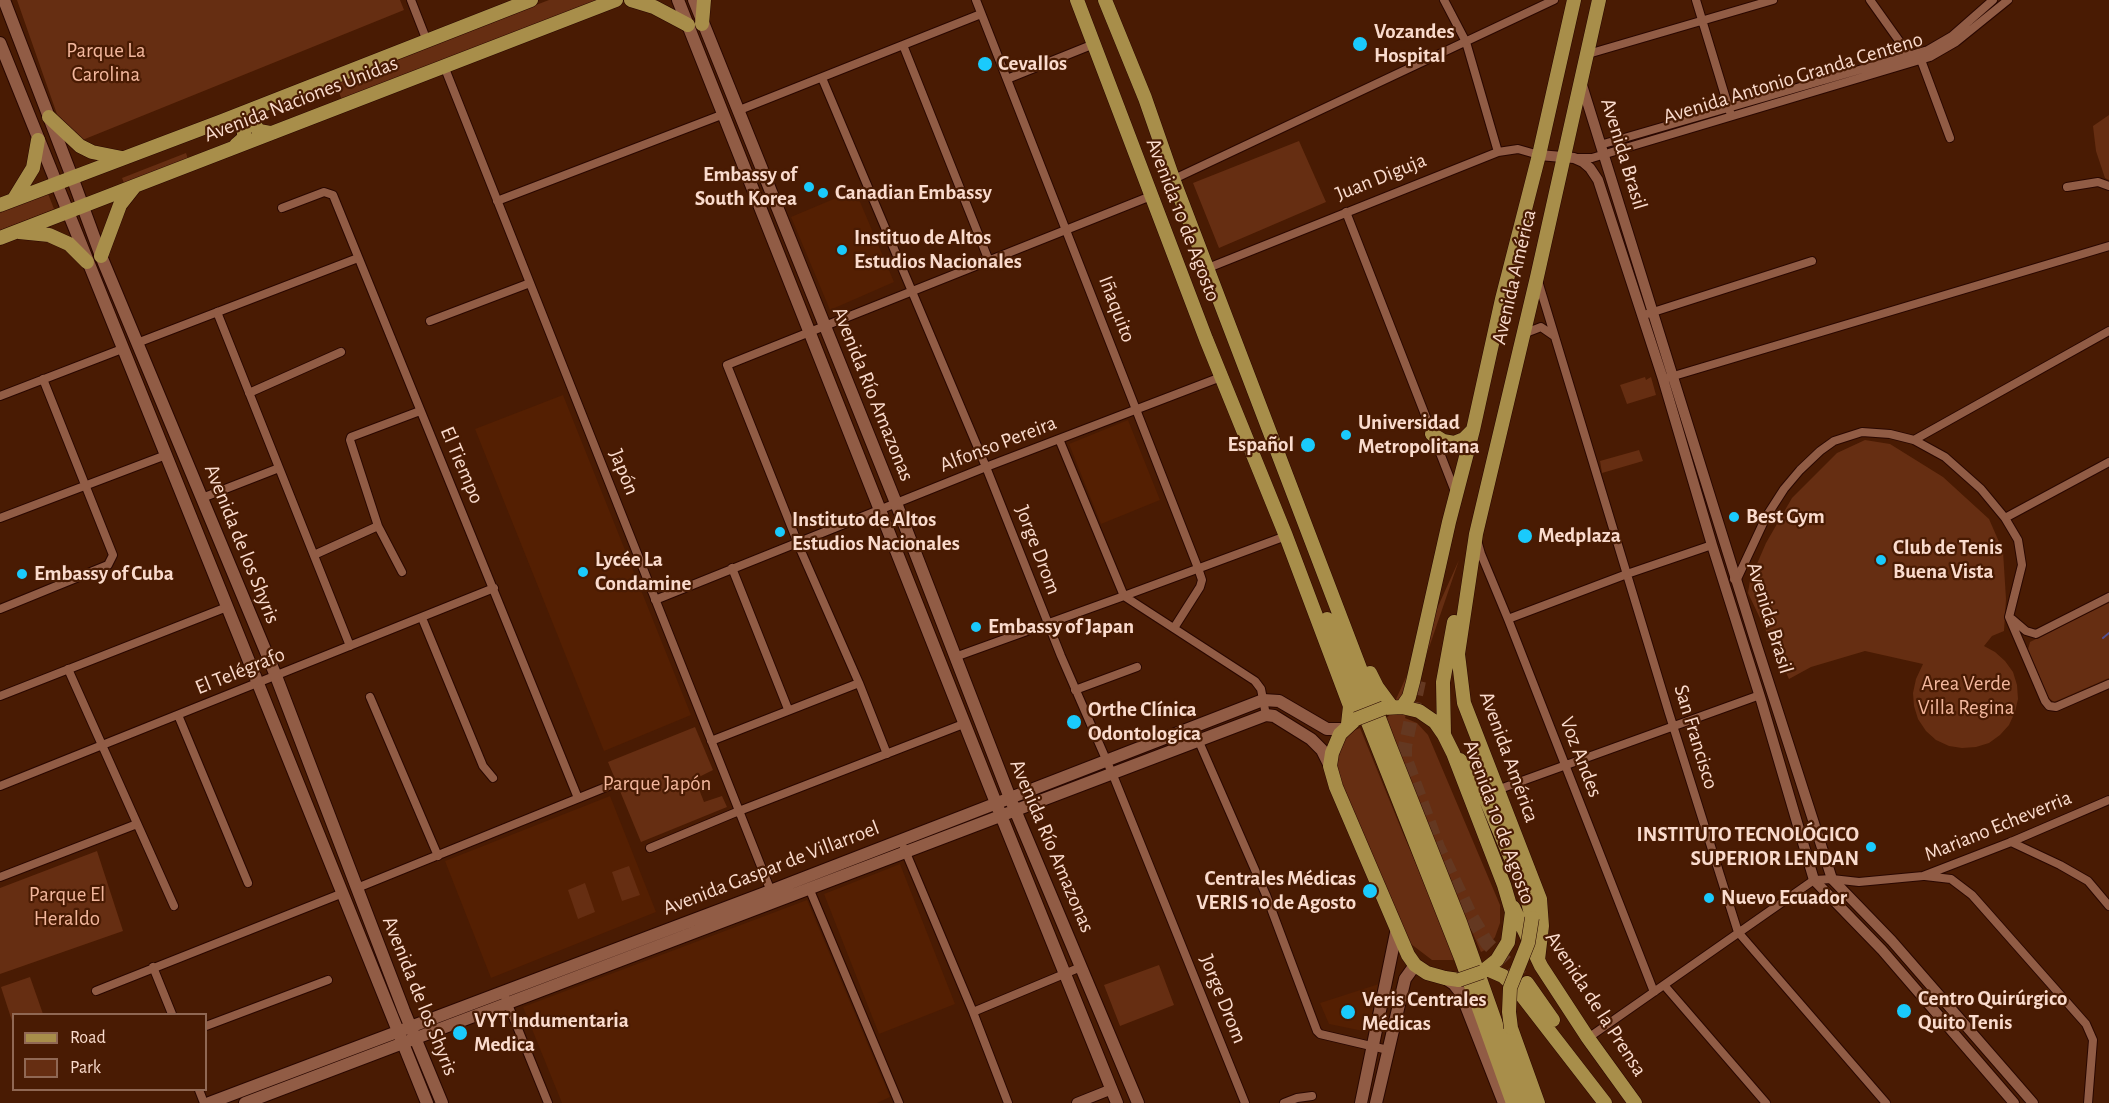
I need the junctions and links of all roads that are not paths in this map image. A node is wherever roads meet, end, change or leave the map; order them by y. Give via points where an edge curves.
1 (4, 0) edge
2 (411, 0) edge
3 (531, 0) edge
4 (616, 0) edge
5 (631, 0) edge
6 (678, 0) edge
7 (694, 0) edge
8 (704, 0) edge
9 (976, 0) edge
10 (1077, 0) edge
11 (1086, 0) edge
12 (1097, 0) edge
13 (1105, 0) edge
14 (1444, 0) edge
15 (1554, 0) edge
16 (1574, 0) edge
17 (1599, 0) edge
18 (1696, 0) edge
19 (1773, 0) edge
20 (1870, 0) edge
21 (2008, 0) edge
22 (1988, 5) edge
23 (981, 14) junction
24 (1703, 21) junction
25 (702, 24) junction
26 (688, 25) junction
27 (427, 41) junction
28 (1466, 42) junction
29 (0, 44) edge
30 (1094, 44) junction
31 (903, 45) junction
32 (1588, 54) junction
33 (1915, 59) junction
34 (444, 66) junction
35 (822, 78) junction
36 (1007, 79) junction
37 (1581, 81) junction
38 (1145, 98) junction
39 (274, 101) junction
40 (737, 111) junction
41 (1730, 111) junction
42 (724, 114) junction
43 (1120, 115) junction
44 (49, 117) junction
45 (222, 121) junction
46 (270, 133) junction
47 (1950, 138) dead end
48 (38, 140) junction
49 (229, 149) junction
50 (1602, 150) junction
51 (1498, 152) junction
52 (1539, 156) junction
53 (1568, 157) junction
54 (122, 158) junction
55 (72, 177) junction
56 (1173, 179) junction
57 (56, 183) junction
58 (136, 184) junction
59 (2109, 186) edge
60 (2067, 187) dead end
61 (1151, 196) junction
62 (14, 199) junction
63 (497, 201) junction
64 (0, 205) edge
65 (83, 205) junction
66 (282, 208) dead end
67 (67, 212) junction
68 (1346, 212) junction
69 (1067, 229) junction
70 (17, 231) junction
71 (0, 238) edge
72 (2109, 246) edge
73 (100, 256) junction
74 (358, 258) junction
75 (989, 261) junction
76 (1812, 261) dead end
77 (87, 262) junction
78 (1208, 268) junction
79 (1537, 277) junction
80 (530, 283) junction
81 (911, 292) junction
82 (1653, 311) junction
83 (217, 312) junction
84 (1642, 315) junction
85 (430, 321) dead end
86 (824, 327) junction
87 (810, 332) junction
88 (2109, 332) edge
89 (1522, 334) junction
90 (1554, 337) junction
91 (137, 343) junction
92 (122, 349) junction
93 (341, 352) dead end
94 (1221, 377) junction
95 (1669, 377) junction
96 (43, 379) junction
97 (249, 393) junction
98 (0, 396) edge
99 (1136, 409) junction
100 (420, 411) junction
101 (1473, 430) junction
102 (1432, 434) junction
103 (1059, 439) junction
104 (1914, 440) junction
105 (1276, 448) junction
106 (1252, 454) junction
107 (166, 455) junction
108 (2109, 462) edge
109 (986, 467) junction
110 (279, 468) junction
111 (85, 487) junction
112 (1457, 496) junction
113 (202, 498) junction
114 (896, 503) junction
115 (881, 509) junction
116 (0, 518) edge
117 (2005, 518) junction
118 (378, 526) junction
119 (1476, 534) junction
120 (1286, 536) junction
121 (798, 543) junction
122 (1712, 545) junction
123 (314, 555) junction
124 (1472, 565) junction
125 (732, 568) junction
126 (1198, 568) junction
127 (402, 572) dead end
128 (1626, 574) junction
129 (1737, 579) junction
130 (1723, 581) junction
131 (1442, 583) dead end
132 (494, 588) junction
133 (1124, 596) junction
134 (2109, 597) edge
135 (655, 600) junction
136 (227, 607) junction
137 (0, 609) edge
138 (2009, 617) junction
139 (422, 618) junction
140 (1508, 619) junction
141 (1047, 623) junction
142 (1174, 628) junction
143 (350, 646) junction
144 (955, 657) junction
145 (1137, 667) dead end
146 (68, 669) junction
147 (276, 676) junction
148 (258, 683) junction
149 (859, 683) junction
150 (2109, 684) edge
151 (1075, 690) junction
152 (1760, 695) junction
153 (0, 696) edge
154 (370, 697) dead end
155 (1263, 700) junction
156 (1392, 707) junction
157 (788, 709) junction
158 (178, 715) junction
159 (1266, 715) junction
160 (966, 723) junction
161 (1349, 724) junction
162 (1673, 727) junction
163 (1196, 734) junction
164 (1444, 735) junction
165 (711, 741) junction
166 (101, 746) junction
167 (1453, 753) junction
168 (887, 754) junction
169 (1330, 766) junction
170 (1565, 766) junction
171 (1109, 767) junction
172 (493, 778) dead end
173 (611, 785) dead end
174 (0, 786) edge
175 (1497, 790) junction
176 (578, 798) junction
177 (1010, 798) junction
178 (2109, 800) edge
179 (996, 803) junction
180 (1015, 810) junction
181 (739, 811) junction
182 (1001, 816) junction
183 (137, 824) junction
184 (900, 839) junction
185 (2011, 842) junction
186 (650, 848) dead end
187 (906, 852) junction
188 (438, 856) junction
189 (1923, 876) junction
190 (0, 877) edge
191 (1832, 879) junction
192 (1814, 880) junction
193 (248, 883) dead end
194 (357, 888) junction
195 (809, 888) junction
196 (343, 893) junction
197 (1507, 894) junction
198 (772, 896) junction
199 (174, 906) dead end
200 (2109, 906) edge
201 (1738, 932) junction
202 (1396, 933) junction
203 (637, 941) junction
204 (643, 952) junction
205 (1538, 960) junction
206 (1415, 964) junction
207 (153, 967) junction
208 (1082, 967) junction
209 (1484, 971) junction
210 (1065, 974) junction
211 (1452, 979) junction
212 (328, 980) dead end
213 (1527, 983) tunnel mouth
214 (1664, 985) junction
215 (96, 991) dead end
216 (1654, 992) junction
217 (505, 998) junction
218 (973, 1012) junction
219 (172, 1013) edge
220 (207, 1026) edge
221 (407, 1035) junction
222 (1588, 1038) junction
223 (1373, 1046) junction
224 (1388, 1050) junction
225 (1112, 1089) junction
226 (1312, 1096) dead end
227 (1877, 1099) edge
228 (206, 1103) edge
229 (245, 1103) edge
230 (427, 1103) edge
231 (442, 1103) edge
232 (548, 1103) edge
233 (899, 1103) edge
234 (1008, 1103) edge
235 (1077, 1103) edge
236 (1117, 1103) edge
237 (1138, 1103) edge
238 (1245, 1103) edge
239 (1284, 1103) edge
240 (1361, 1103) edge
241 (1376, 1103) edge
242 (1504, 1103) edge
243 (1513, 1103) edge
244 (1524, 1103) edge
245 (1538, 1103) edge
246 (1605, 1103) edge
247 (1611, 1103) edge
248 (1635, 1103) edge
249 (1766, 1103) edge
250 (1886, 1103) edge
251 (2014, 1103) edge
252 (2033, 1103) edge
253 (2088, 1103) edge

1 - 44 main road, Avenida de los Shyris
2 - 27 street
3 - 27 main road, Avenida Naciones Unidas
4 - 34 main road, Avenida Naciones Unidas
5 - 26 main road
6 - 26 main road, Avenida Río Amazonas
7 - 25 main road, Avenida Río Amazonas
8 - 25 main road
9 - 23 street, Iñaquito
10 - 30 main road, Avenida 10 de Agosto
11 - 43 main road via 1119,89
12 - 38 main road via 1130,83
13 - 38 main road, Avenida 10 de Agosto
14 - 28 street
15 - 28 street
16 - 52 main road, Avenida América
17 - 32 main road, Avenida América
18 - 24 street
19 - 24 street
20 - 33 street
21 - 22 street, Avenida Antonio Granda Centeno
22 - 33 street, Avenida Antonio Granda Centeno via 1952,36
22 - 33 street, Avenida Antonio Granda Centeno via 1956,42 1930,57
23 - 31 street
23 - 36 street, Iñaquito
24 - 32 street
24 - 41 street
25 - 40 main road, Avenida Río Amazonas
26 - 42 main road, Avenida Río Amazonas
27 - 39 main road, Avenida Naciones Unidas
28 - 51 street
28 - 56 street
29 - 48 main road, Avenida de los Shyris
30 - 36 street
30 - 43 main road, Avenida 10 de Agosto
31 - 35 street
31 - 75 street
32 - 37 main road, Avenida América
33 - 41 street, Avenida Antonio Granda Centeno
33 - 47 street
34 - 46 main road, Avenida Naciones Unidas
34 - 63 street, Japón
35 - 40 street
35 - 81 street, Jorge Drom
36 - 69 street, Iñaquito
37 - 50 street, Avenida Brasil
37 - 53 main road, Avenida América
38 - 56 main road, Avenida 10 de Agosto
39 - 45 main road, Avenida Naciones Unidas
39 - 46 main road via 255,112 252,119 255,127
40 - 86 main road, Avenida Río Amazonas
41 - 50 street, Avenida Antonio Granda Centeno
42 - 63 street
42 - 87 main road, Avenida Río Amazonas
43 - 61 main road, Avenida 10 de Agosto
44 - 54 main road via 80,146
44 - 55 main road, Avenida de los Shyris
45 - 49 main road via 236,121 244,130 241,143
45 - 54 main road, Avenida Naciones Unidas
46 - 49 main road, Avenida Naciones Unidas
48 - 57 main road, Avenida de los Shyris
48 - 62 main road via 30,176
49 - 58 main road, Avenida Naciones Unidas
50 - 53 street, Avenida Antonio Granda Centeno via 1592,158
50 - 82 street, Avenida Brasil
51 - 52 street, Juan Diguja via 1518,149
51 - 68 street, Juan Diguja
52 - 53 street, Juan Diguja
52 - 101 main road, Avenida América
53 - 79 main road, Avenida América
53 - 84 street, Avenida Brasil via 1587,165 1598,180
54 - 55 main road, Avenida Naciones Unidas
55 - 57 main road, Avenida Naciones Unidas
55 - 65 main road, Avenida de los Shyris
56 - 78 main road, Avenida 10 de Agosto
57 - 62 main road, Avenida Naciones Unidas
57 - 67 main road, Avenida de los Shyris
58 - 65 main road, Avenida Naciones Unidas
58 - 73 main road via 120,205
59 - 60 street via 2098,182
61 - 69 street
61 - 94 main road, Avenida 10 de Agosto
62 - 64 main road, Avenida Naciones Unidas
63 - 80 street, Japón
65 - 67 main road, Avenida Naciones Unidas
65 - 73 main road, Avenida de los Shyris
66 - 74 street, El Tiempo via 324,192 333,195
67 - 70 main road, Avenida Naciones Unidas
67 - 77 main road, Avenida de los Shyris
68 - 78 street, Juan Diguja
68 - 102 street
69 - 75 street
69 - 99 street, Iñaquito
70 - 71 main road, Avenida Naciones Unidas
70 - 77 main road via 49,235 69,244
72 - 95 street
73 - 91 main road, Avenida de los Shyris
74 - 83 street
74 - 100 street, El Tiempo
75 - 81 street
76 - 82 street
77 - 92 main road, Avenida de los Shyris
78 - 105 main road, Avenida 10 de Agosto
79 - 89 main road, Avenida América
79 - 90 street, San Francisco
80 - 85 street
80 - 135 street, Japón
81 - 86 street
81 - 109 street, Jorge Drom
82 - 84 street
82 - 95 street, Avenida Brasil
83 - 91 street
83 - 97 street
84 - 95 street, Avenida Brasil
86 - 87 street
86 - 114 main road, Avenida Río Amazonas
87 - 115 main road, Avenida Río Amazonas
87 - 121 street via 727,365
88 - 104 street
89 - 90 street via 1540,327
89 - 119 main road, Avenida América
90 - 128 street, San Francisco
91 - 113 main road, Avenida de los Shyris
92 - 96 street
92 - 107 main road, Avenida de los Shyris
93 - 97 street
94 - 99 street, Alfonso Pereira
94 - 106 main road, Avenida 10 de Agosto
95 - 122 street, Avenida Brasil
95 - 129 street, Avenida Brasil
96 - 98 street
96 - 111 street
97 - 110 street
99 - 103 street, Alfonso Pereira
99 - 126 street, Iñaquito
100 - 118 street via 351,436
100 - 132 street, El Tiempo
101 - 102 main road via 1454,443
101 - 112 main road, Avenida América
102 - 112 street
103 - 109 street, Alfonso Pereira
103 - 133 street
104 - 117 street via 1960,469
104 - 129 street via 1862,432 1834,441 1820,451 1795,476 1766,517
105 - 156 main road, Avenida 10 de Agosto via 1290,470 1361,652 1377,687
105 - 244 main road, Avenida 10 de Agosto via 1460,922
106 - 120 main road, Avenida 10 de Agosto
106 - 243 main road, Avenida 10 de Agosto via 1267,472 1292,530 1461,958
107 - 111 street
107 - 136 main road, Avenida de los Shyris
108 - 117 street
109 - 114 street, Alfonso Pereira
109 - 141 street, Jorge Drom
110 - 113 street
110 - 123 street
111 - 116 street
111 - 137 street via 113,555 108,566
112 - 131 main road, Avenida América via 1456,525
112 - 156 main road, Avenida América via 1409,697
113 - 147 main road, Avenida de los Shyris
114 - 115 street, Alfonso Pereira
114 - 144 main road, Avenida Río Amazonas
115 - 121 street, Alfonso Pereira
115 - 160 main road, Avenida Río Amazonas
117 - 138 street via 2018,540 2022,565
118 - 123 street
118 - 127 street
119 - 124 main road, Avenida América
119 - 140 street, Voz Andes
120 - 126 street
120 - 161 main road, Avenida 10 de Agosto via 1350,706
121 - 125 street, Alfonso Pereira
121 - 149 street
122 - 128 street
122 - 130 street, Avenida Brasil
123 - 143 street
124 - 164 main road, Avenida América via 1457,608 1443,682
124 - 175 main road, Avenida América via 1458,654 1464,703
125 - 135 street, Alfonso Pereira
125 - 157 street
126 - 133 street
126 - 142 street, Iñaquito via 1200,587
128 - 140 street
128 - 162 street, San Francisco
129 - 130 street
129 - 191 street, Avenida Brasil
130 - 152 street, Avenida Brasil
132 - 139 street, El Telégrafo
132 - 176 street, El Tiempo
133 - 141 street
133 - 142 street
134 - 138 street via 2036,634
135 - 165 street, Japón
136 - 146 street
136 - 148 main road, Avenida de los Shyris
138 - 150 street via 2049,706 2056,707
139 - 143 street, El Telégrafo
139 - 172 street via 483,766
140 - 170 street, Voz Andes
141 - 144 street
141 - 151 street, Jorge Drom
142 - 155 street via 1255,681
143 - 147 street, El Telégrafo
144 - 177 main road, Avenida Río Amazonas
145 - 151 street
146 - 153 street
146 - 166 street
147 - 148 street, El Telégrafo
147 - 194 main road, Avenida de los Shyris
148 - 158 street, El Telégrafo
148 - 196 main road, Avenida de los Shyris
149 - 157 street
149 - 168 street
151 - 171 street, Jorge Drom
152 - 162 street
152 - 192 street, Avenida Brasil
154 - 188 street
155 - 159 street
155 - 161 main road via 1279,702 1327,729
155 - 163 main road, Avenida Gaspar de Villarroel
156 - 161 main road, bridge
156 - 164 main road, Avenida 10 de Agosto via 1425,714
157 - 165 street
158 - 166 street, El Telégrafo
158 - 193 street
159 - 163 main road, Avenida Gaspar de Villarroel
159 - 169 main road via 1311,739
160 - 168 street
160 - 179 main road, Avenida Río Amazonas
161 - 169 main road, Avenida 10 de Agosto via 1334,746
162 - 170 street
162 - 201 street, San Francisco
163 - 171 main road, Avenida Gaspar de Villarroel
163 - 223 street via 1266,895 1317,1031
164 - 167 main road, Avenida 10 de Agosto
165 - 181 street, Japón
166 - 174 street, El Telégrafo
166 - 183 street
167 - 197 main road, Avenida 10 de Agosto
167 - 245 main road, bridge via 1484,795 1526,894 1532,918 1528,943 1510,988 1509,1012
168 - 181 street
169 - 202 main road
170 - 175 street
170 - 216 street, Voz Andes
171 - 177 main road, Avenida Gaspar de Villarroel
171 - 180 main road, Avenida Gaspar de Villarroel
171 - 238 street, Jorge Drom
173 - 176 street
175 - 205 main road, Avenida América via 1541,905
176 - 188 street
177 - 179 main road, Avenida Gaspar de Villarroel
177 - 180 main road, Avenida Río Amazonas
178 - 185 street, Mariano Echeverria
179 - 182 main road, Avenida Río Amazonas
179 - 184 main road, Avenida Gaspar de Villarroel
180 - 182 main road, Avenida Gaspar de Villarroel
180 - 208 main road, Avenida Río Amazonas
181 - 186 street
181 - 198 street, Japón
182 - 187 main road, Avenida Gaspar de Villarroel
182 - 210 main road, Avenida Río Amazonas
183 - 190 street
183 - 199 street
184 - 187 street
184 - 198 main road, Avenida Gaspar de Villarroel
185 - 189 street, Mariano Echeverria
185 - 200 street via 2088,881
187 - 195 main road, Avenida Gaspar de Villarroel
187 - 218 street
188 - 194 street
189 - 191 street, Mariano Echeverria via 1859,882
189 - 253 street via 1951,879 1972,895 2086,1024 2093,1040
191 - 192 street, Mariano Echeverria
191 - 252 street, Avenida Brasil via 1892,941
192 - 201 street
192 - 251 street, Avenida Brasil via 1882,950
194 - 221 main road, Avenida de los Shyris
195 - 198 main road, Avenida Gaspar de Villarroel
195 - 233 street
196 - 207 street
196 - 221 main road, Avenida de los Shyris
197 - 205 main road, Avenida de la Prensa
197 - 209 main road, Avenida 10 de Agosto via 1512,919 1508,942
198 - 203 main road, Avenida Gaspar de Villarroel
198 - 204 main road, Avenida Gaspar de Villarroel
201 - 214 street
201 - 227 street, San Francisco
202 - 206 main road
202 - 223 main road
203 - 204 main road
203 - 217 main road, Avenida Gaspar de Villarroel
204 - 217 main road, Avenida Gaspar de Villarroel
205 - 222 main road, Avenida de la Prensa
206 - 211 main road via 1427,973
206 - 224 main road via 1405,979
207 - 215 street
207 - 219 street
208 - 210 street
208 - 237 main road, Avenida Río Amazonas
209 - 211 main road, bridge
209 - 246 main road via 1503,976 1520,993
210 - 218 street
210 - 225 main road, Avenida Río Amazonas
211 - 242 main road
212 - 220 street
213 - 247 main road, Avenida de la Prensa
214 - 216 street
214 - 249 street
216 - 222 street
217 - 221 main road, Avenida Gaspar de Villarroel
217 - 232 street
218 - 234 street
221 - 228 main road, Avenida Gaspar de Villarroel
221 - 229 main road, Avenida Gaspar de Villarroel
221 - 230 main road, Avenida de los Shyris
221 - 231 main road, Avenida de los Shyris
222 - 248 main road, Avenida de la Prensa
223 - 224 street
223 - 240 main road
224 - 241 main road
225 - 235 street
225 - 236 main road, Avenida Río Amazonas
226 - 239 street
227 - 250 street, San Francisco

